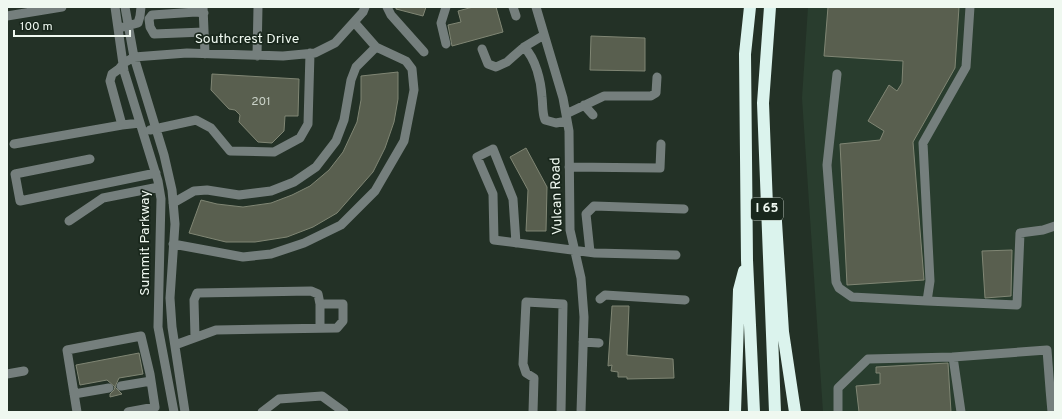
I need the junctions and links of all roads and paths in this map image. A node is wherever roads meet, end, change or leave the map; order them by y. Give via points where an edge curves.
1 (62, 7) edge
2 (115, 7) edge
3 (125, 7) edge
4 (140, 7) edge
5 (258, 7) edge
6 (366, 7) edge
7 (388, 7) edge
8 (446, 7) edge
9 (536, 7) edge
10 (750, 7) edge
11 (770, 7) edge
12 (970, 7) edge
13 (203, 10) edge
14 (7, 16) edge
15 (354, 22) junction
16 (128, 27) junction
17 (118, 28) junction
18 (204, 32) junction
19 (544, 35) junction
20 (446, 44) dead end
21 (376, 47) junction
22 (524, 47) junction
23 (482, 49) dead end
24 (424, 52) dead end
25 (310, 53) junction
26 (205, 54) junction
27 (257, 56) junction
28 (134, 57) junction
29 (124, 63) junction
30 (837, 74) dead end
31 (657, 77) dead end
32 (763, 103) junction
33 (584, 105) junction
34 (593, 115) dead end
35 (566, 118) junction
36 (122, 125) junction
37 (141, 127) junction
38 (156, 128) junction
39 (14, 144) dead end
40 (660, 144) dead end
41 (90, 159) dead end
42 (569, 167) junction
43 (156, 173) junction
44 (159, 188) junction
45 (173, 204) junction
46 (684, 209) dead end
47 (69, 222) dead end
48 (1055, 226) edge
49 (516, 243) junction
50 (173, 244) junction
51 (575, 250) junction
52 (590, 252) junction
53 (676, 255) dead end
54 (747, 260) junction
55 (600, 300) dead end
56 (685, 300) dead end
57 (927, 301) junction
58 (320, 304) junction
59 (320, 328) junction
60 (195, 337) junction
61 (583, 342) junction
62 (599, 343) dead end
63 (175, 345) junction
64 (1051, 350) edge
65 (953, 356) junction
66 (178, 368) junction
67 (166, 370) junction
68 (24, 371) dead end
69 (7, 374) edge
70 (150, 377) junction
71 (121, 386) dead end
72 (109, 388) dead end
73 (1053, 389) edge
74 (74, 394) junction
75 (77, 412) edge
76 (128, 412) edge
77 (174, 412) edge
78 (185, 412) edge
79 (262, 412) edge
80 (344, 412) edge
81 (533, 412) edge
82 (561, 412) edge
83 (581, 412) edge
84 (735, 412) edge
85 (754, 412) edge
86 (775, 412) edge
87 (795, 412) edge
88 (838, 412) edge
89 (961, 412) edge
90 (1052, 412) edge

1 - 14 street
2 - 17 street, Summit Parkway
3 - 16 street, Summit Parkway
4 - 16 street via 138,23
5 - 27 street
6 - 15 street, Southcrest Drive
7 - 24 street via 391,15
8 - 20 street via 441,23
9 - 19 street, Vulcan Road
10 - 54 highway, I 65 via 745,54
11 - 32 highway, I 65
12 - 57 street via 966,67 923,144 930,281
13 - 18 street
13 - 18 street via 152,15 148,19 154,34
15 - 21 street
15 - 25 street, Southcrest Drive via 335,43
16 - 17 street
16 - 28 street, Summit Parkway
17 - 29 street, Summit Parkway
18 - 26 street
19 - 22 street
19 - 35 street, Vulcan Road
21 - 45 street via 356,67 351,80 344,120 336,141 316,167 294,182 271,191 239,195 207,190 194,191
21 - 50 street via 406,61 412,69 414,90 404,142 375,191 341,225 304,243 271,254 243,257
22 - 23 street via 507,62 496,67 488,64
22 - 35 street via 532,57 542,89 542,113 545,120 556,123
25 - 27 street, Southcrest Drive
25 - 38 street via 308,124 300,138 274,152 230,151 211,128 196,120
26 - 27 street, Southcrest Drive
26 - 28 street, Southcrest Drive
28 - 29 street
28 - 38 street, Summit Parkway
29 - 36 street via 112,74 110,81
29 - 37 street, Summit Parkway via 124,71
30 - 57 street via 826,165 836,282 839,288 852,296
31 - 33 street via 656,93 651,96 604,96
32 - 86 highway, I 65
32 - 87 highway via 772,145 783,332
33 - 34 street
33 - 35 street
35 - 42 street, Vulcan Road
36 - 37 street
36 - 39 street
37 - 38 street
37 - 43 street, Summit Parkway
38 - 45 street, Summit Parkway
40 - 42 street via 660,168
41 - 43 street via 14,174 20,201
42 - 51 street, Vulcan Road via 570,230
43 - 44 street, Summit Parkway
44 - 47 street via 103,198
44 - 67 street, Summit Parkway via 161,199 158,327
45 - 50 street, Summit Parkway
46 - 52 street via 594,206 586,214
48 - 57 street via 1020,233 1017,305
49 - 49 street via 494,240 493,194 477,157 493,149 513,199
49 - 51 street
50 - 63 street, Summit Parkway via 170,298
51 - 52 street
51 - 61 street, Vulcan Road via 581,278
52 - 53 street
54 - 84 highway via 739,290
54 - 85 highway, I 65
55 - 56 street via 605,295
58 - 59 street
58 - 59 street via 343,304 343,321 337,328
58 - 60 street via 318,294 311,291 197,293 194,300
59 - 60 street via 216,330
60 - 63 street
61 - 62 street
61 - 83 street, Vulcan Road
63 - 66 street, Summit Parkway
64 - 65 street
64 - 73 street
65 - 88 street via 868,359 838,388
65 - 89 street
66 - 67 street
66 - 78 street, Summit Parkway
67 - 70 street
67 - 77 street, Summit Parkway
68 - 69 street
70 - 71 street
70 - 74 street via 141,336 66,350
70 - 76 street via 155,407
72 - 74 street
73 - 90 street
74 - 75 street
79 - 80 street via 279,399 322,396
81 - 82 street via 534,378 526,373 523,364 526,302 563,304

